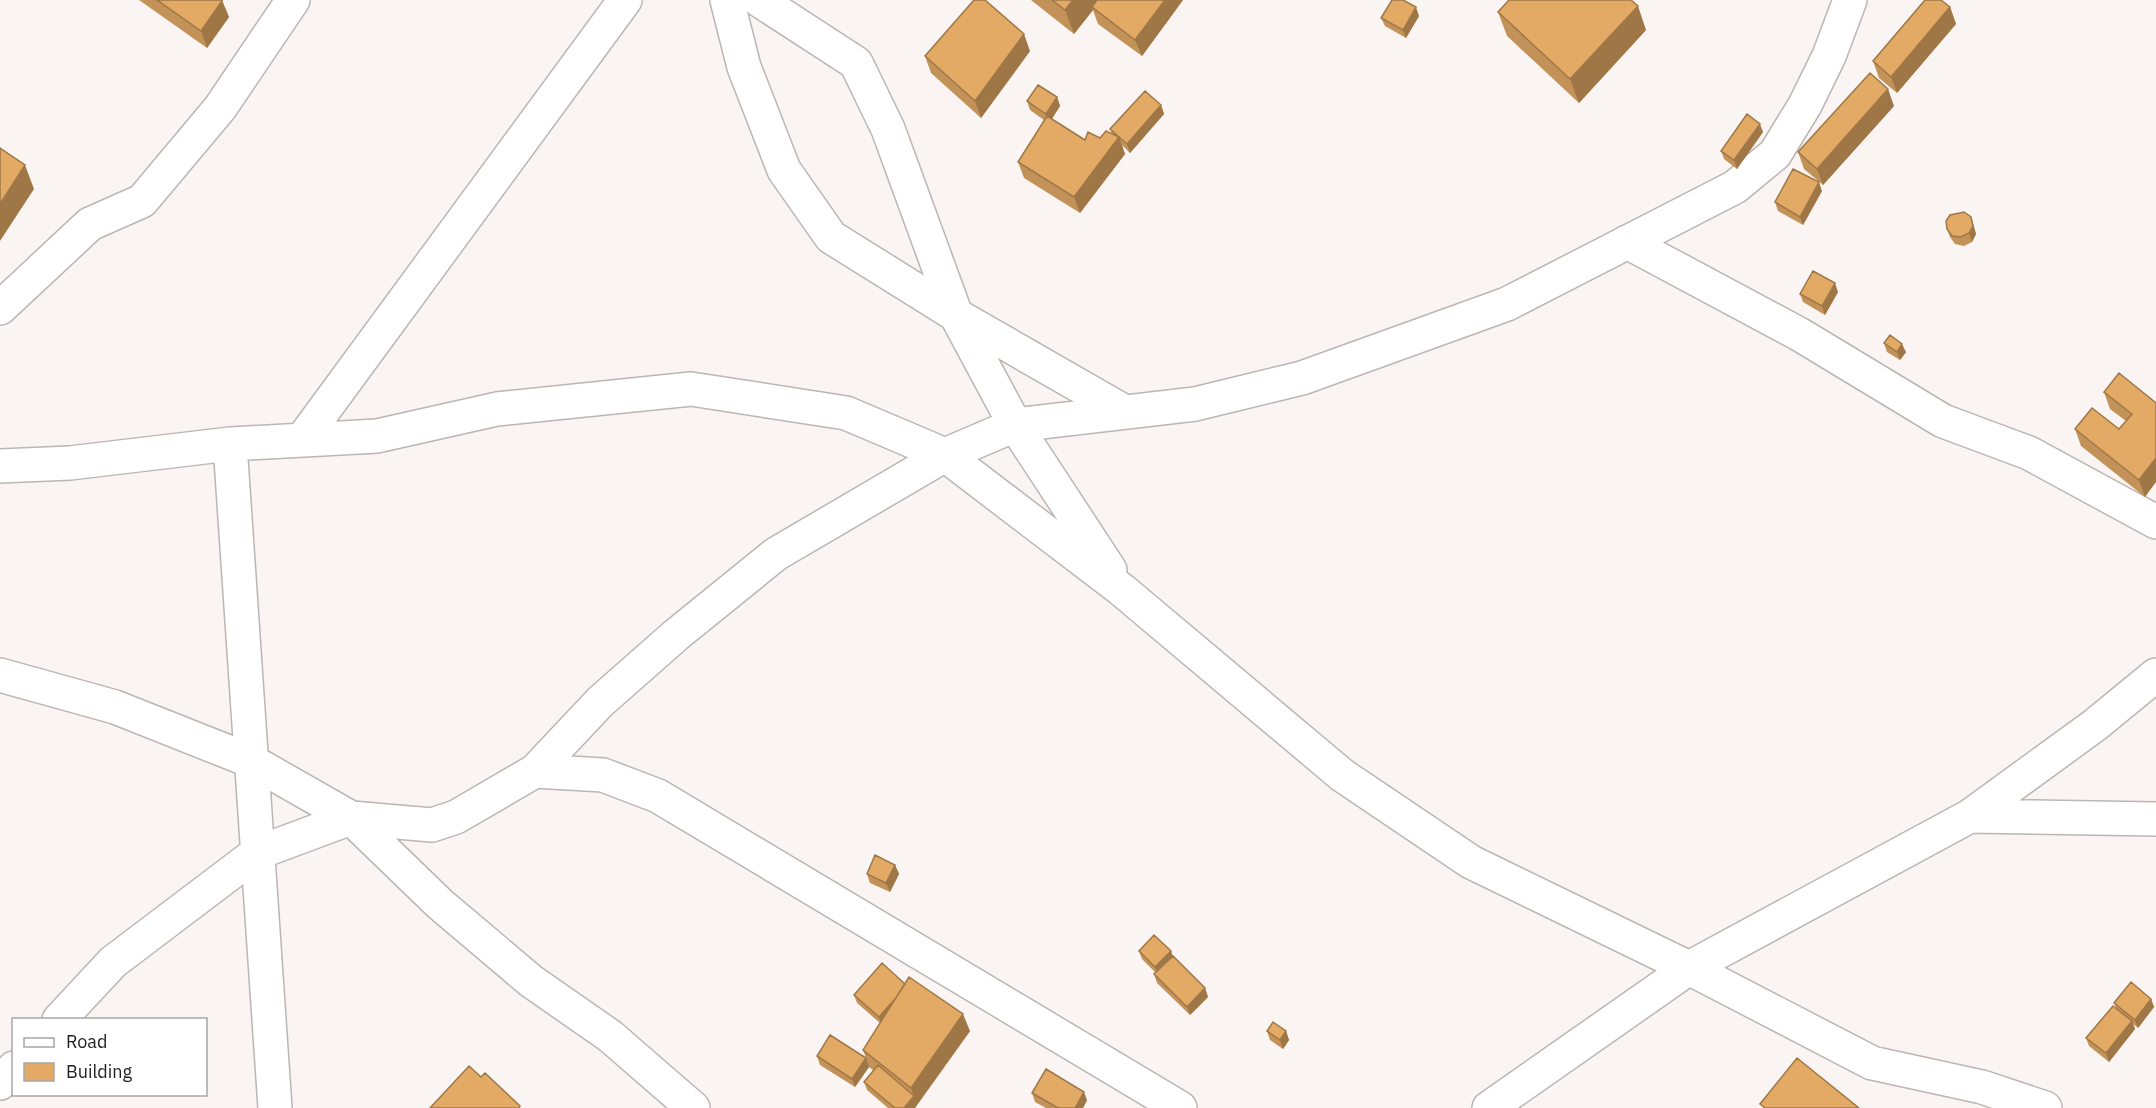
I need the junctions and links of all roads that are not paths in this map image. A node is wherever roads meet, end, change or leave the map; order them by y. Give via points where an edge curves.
1 (293, 0) edge
2 (626, 0) edge
3 (726, 0) edge
4 (759, 0) edge
5 (1850, 0) edge
6 (1627, 242) junction
7 (0, 308) edge
8 (956, 315) junction
9 (1125, 412) junction
10 (1015, 425) junction
11 (302, 440) junction
12 (230, 444) junction
13 (945, 455) junction
14 (0, 466) edge
15 (2156, 522) edge
16 (1122, 590) junction
17 (0, 675) edge
18 (2156, 675) edge
19 (251, 761) junction
20 (536, 771) junction
21 (1970, 816) junction
22 (351, 818) junction
23 (2156, 819) edge
24 (257, 853) junction
25 (1689, 968) junction
26 (61, 1018) edge
27 (12, 1070) edge
28 (0, 1083) edge
29 (1993, 1098) edge
30 (275, 1108) edge
31 (693, 1108) edge
32 (1180, 1108) edge
33 (1489, 1108) edge
34 (2045, 1108) edge

1 - 7 street via 220,108 142,201 90,224
2 - 11 street
3 - 8 street via 744,67 784,171 831,237
4 - 8 street via 856,63 888,129
5 - 6 street via 1829,56 1775,154 1735,188
6 - 9 street via 1507,304 1302,378 1195,404
6 - 15 street via 1798,334 1943,421 2029,453
8 - 9 street
8 - 10 street
9 - 10 street
10 - 13 street
10 - 16 street
11 - 12 street
11 - 13 street via 377,436 497,409 691,389 846,413
12 - 14 street via 70,463
12 - 19 street
13 - 16 street
13 - 20 street via 776,554 609,695
16 - 25 street via 1342,775 1471,862
17 - 19 street via 115,707
18 - 21 street
19 - 22 street
19 - 24 street
20 - 22 street via 456,817 432,825
20 - 32 street via 603,775 658,796
21 - 23 street
21 - 25 street
22 - 24 street
22 - 31 street via 449,912 531,981 609,1036
24 - 26 street via 113,962
24 - 30 street
25 - 29 street via 1872,1064
25 - 33 street
27 - 28 street
29 - 34 street

